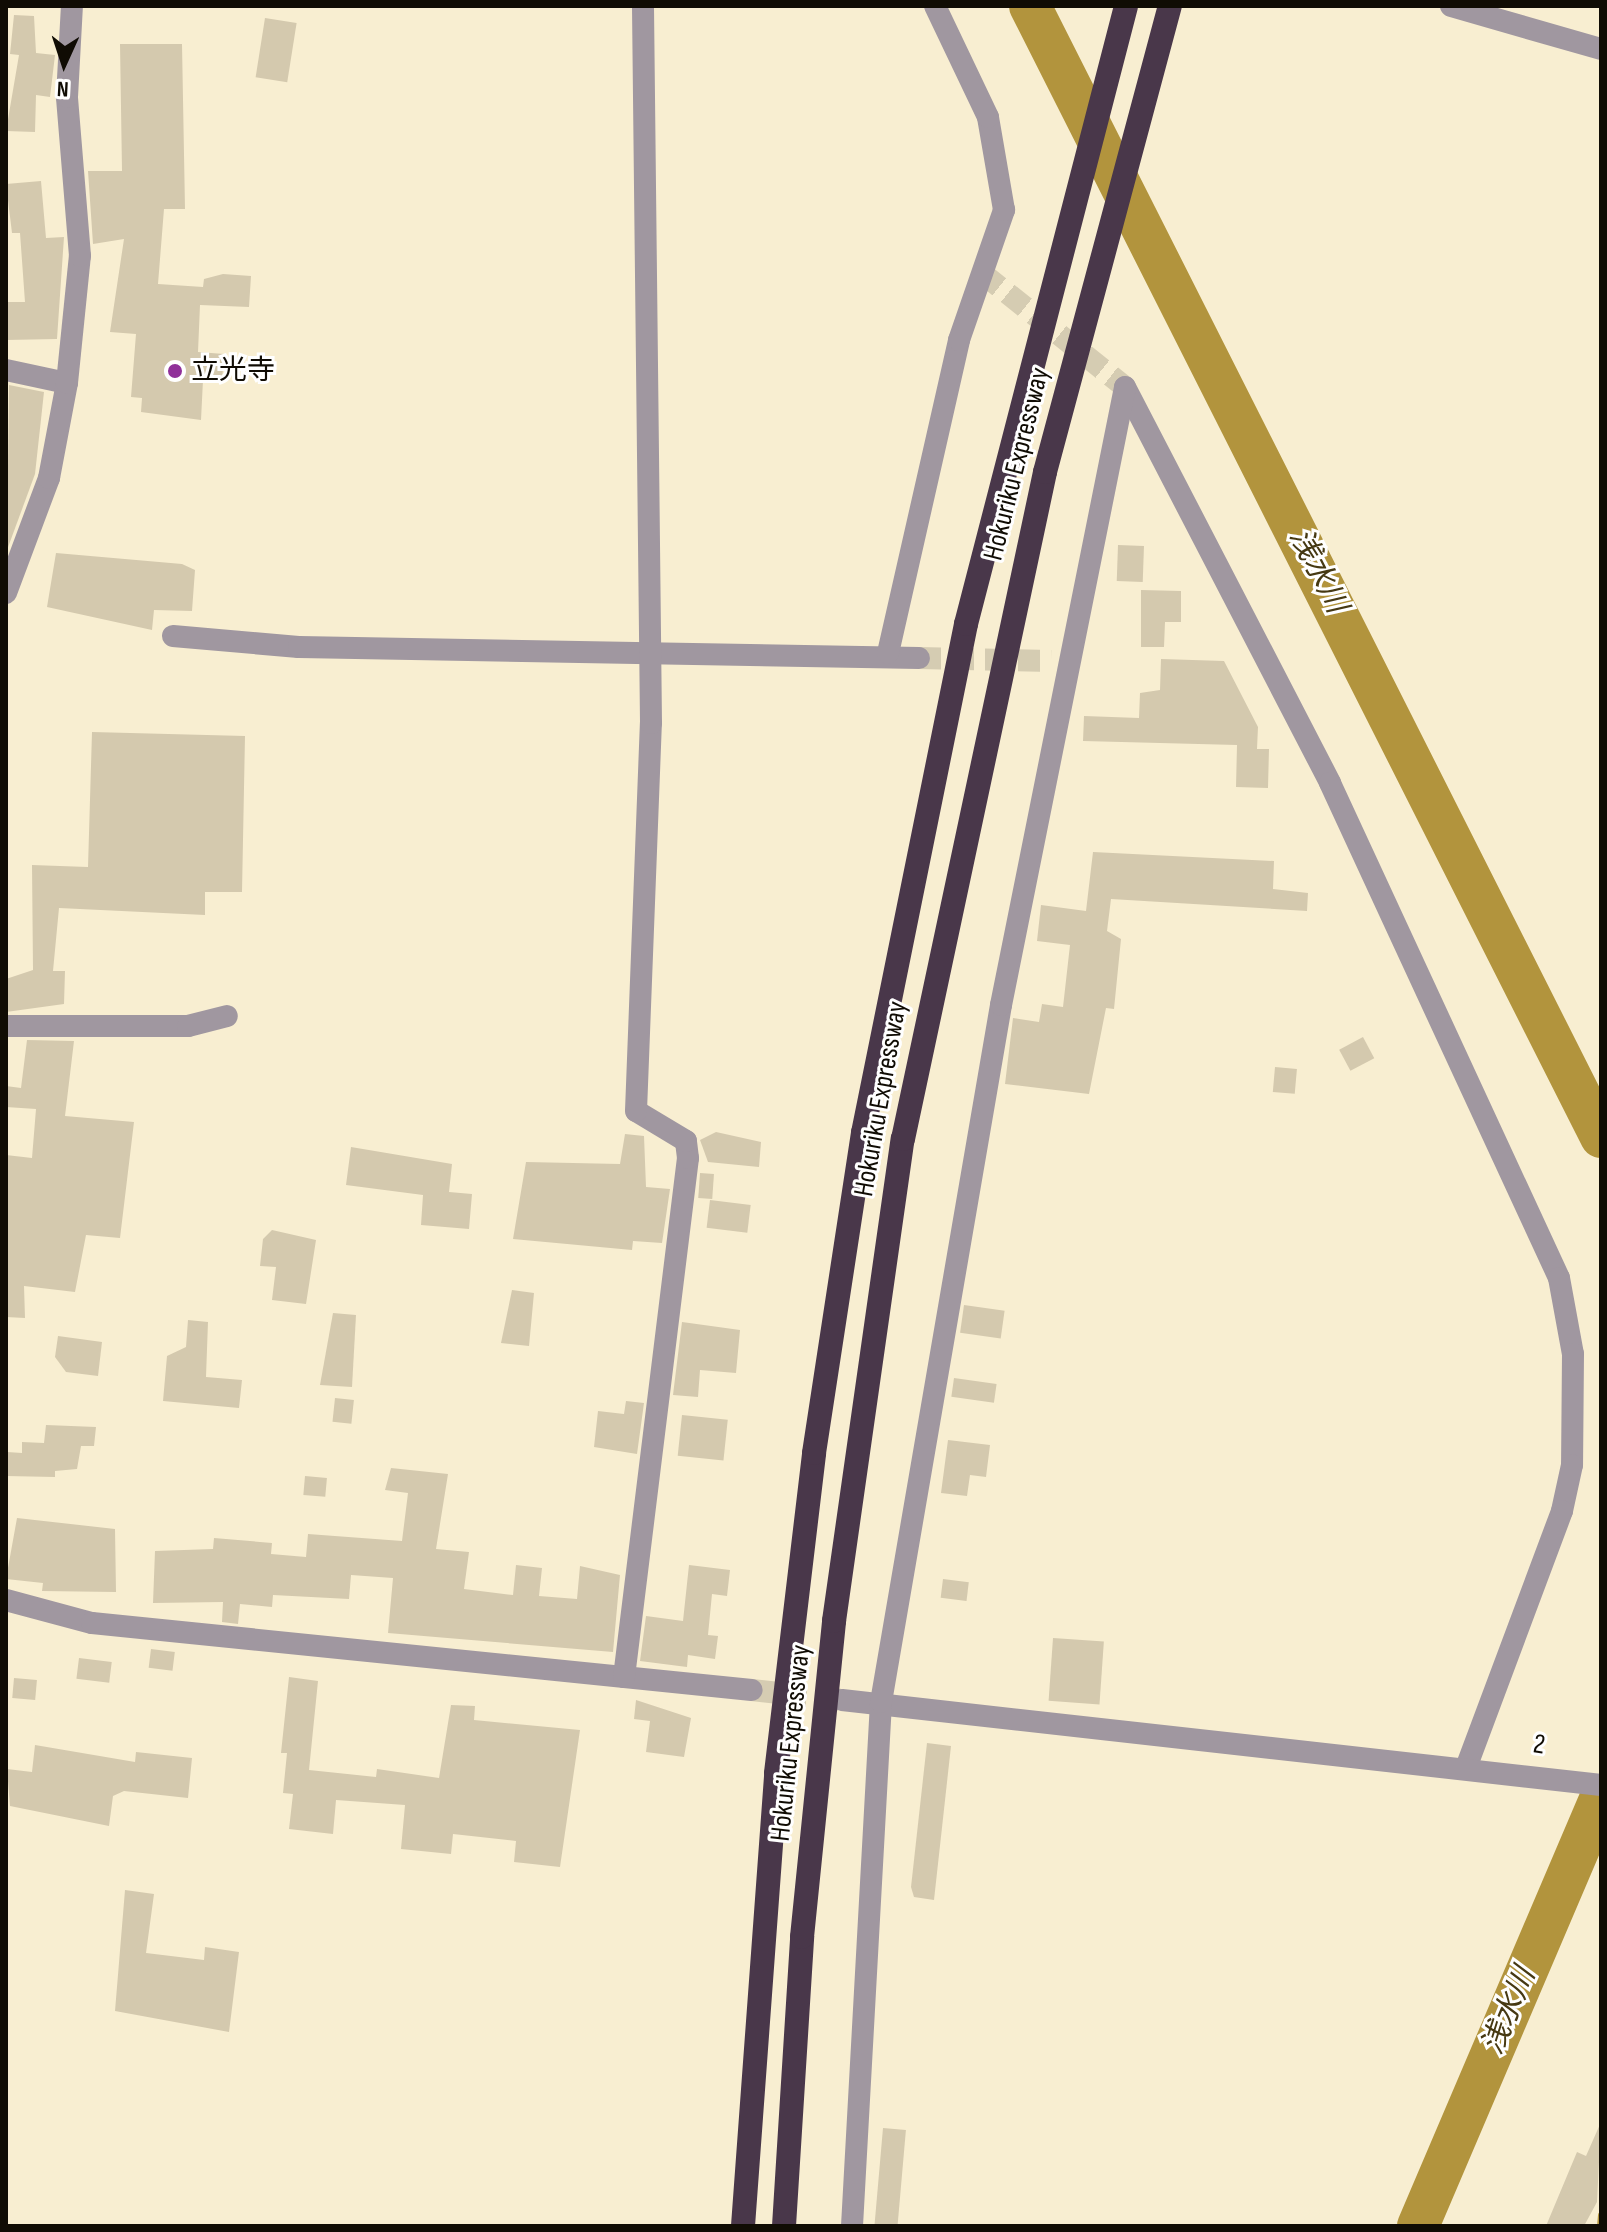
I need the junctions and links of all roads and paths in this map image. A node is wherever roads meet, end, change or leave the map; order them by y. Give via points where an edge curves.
1 (72, 6) edge
2 (643, 6) edge
3 (935, 6) edge
4 (1126, 6) edge
5 (1170, 6) edge
6 (1451, 6) edge
7 (1601, 49) edge
8 (6, 370) edge
9 (67, 383) junction
10 (6, 593) edge
11 (173, 636) dead end
12 (650, 653) junction
13 (888, 653) junction
14 (919, 658) tunnel mouth
15 (227, 1016) dead end
16 (6, 1026) edge
17 (6, 1600) edge
18 (624, 1677) junction
19 (752, 1690) tunnel mouth
20 (842, 1700) tunnel mouth
21 (881, 1702) junction
22 (1467, 1765) junction
23 (1601, 1785) edge
24 (743, 2226) edge
25 (784, 2226) edge
26 (852, 2226) edge

1 - 9 street via 67,97 80,256
2 - 12 street
3 - 13 street via 988,117 1004,210 959,340
4 - 24 highway, Hokuriku Expressway via 946,717 837,1291 776,1773
5 - 25 highway, Hokuriku Expressway via 1086,307 966,818 877,1300 809,1858
6 - 7 street
8 - 9 street
9 - 10 street via 49,478
11 - 12 street via 299,647
12 - 13 street
12 - 18 street via 636,1111 686,1141 688,1158
13 - 14 street
15 - 16 street via 188,1026
17 - 18 street via 92,1623
18 - 19 street
20 - 21 street, 2
21 - 22 street, 2
21 - 22 street via 1059,661 1125,387 1330,783 1559,1278 1573,1354 1572,1465 1562,1511
21 - 26 street
22 - 23 street, 2

